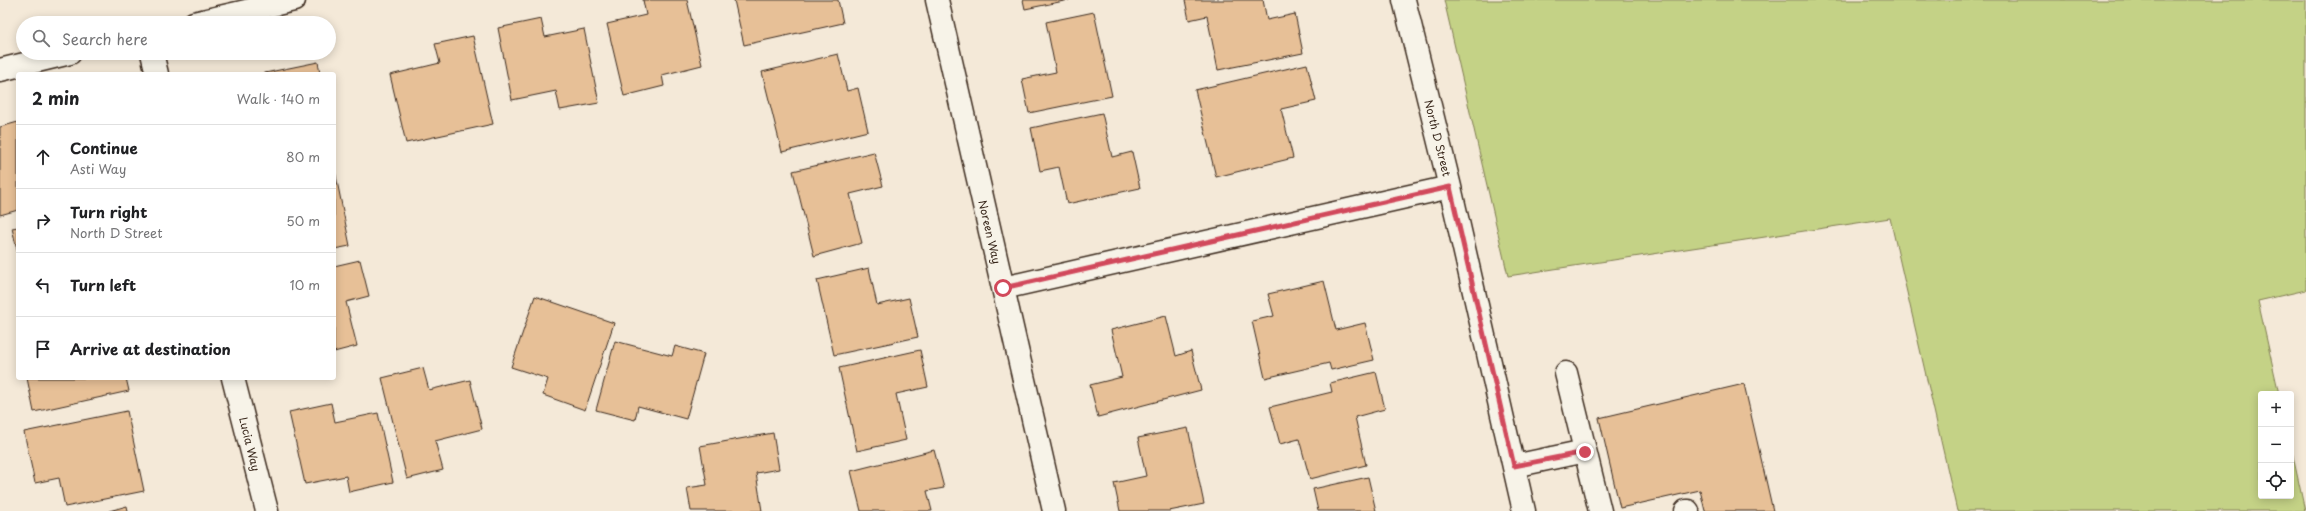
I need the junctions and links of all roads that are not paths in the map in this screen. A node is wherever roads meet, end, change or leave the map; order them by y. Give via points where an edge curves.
1 (294, 0) edge
2 (937, 0) edge
3 (1404, 0) edge
4 (224, 16) edge
5 (41, 60) edge
6 (154, 60) edge
7 (0, 70) edge
8 (157, 72) edge
9 (1450, 187) junction
10 (1003, 288) junction
11 (1566, 373) dead end
12 (234, 380) edge
13 (1585, 452) junction
14 (1514, 466) junction
15 (267, 511) edge
16 (1054, 511) edge
17 (1524, 511) edge
18 (1600, 511) edge

1 - 4 street
2 - 10 street, Noreen Way
3 - 9 street, North D Street
5 - 7 street
6 - 8 street
9 - 10 street
9 - 14 street, North D Street
10 - 16 street, Noreen Way
11 - 13 street
12 - 15 street, Lucia Way
13 - 14 street
13 - 18 street
14 - 17 street, North D Street

